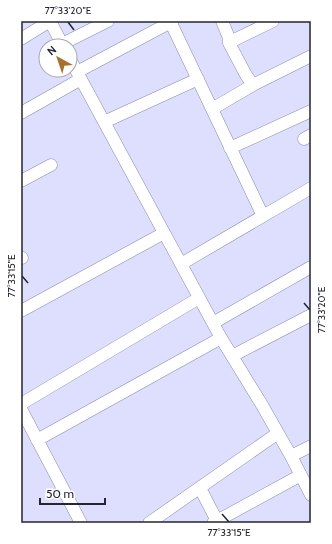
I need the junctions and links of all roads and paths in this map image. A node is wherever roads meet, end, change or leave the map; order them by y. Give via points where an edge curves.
1 (108, 21) edge
2 (171, 21) edge
3 (222, 21) edge
4 (273, 21) edge
5 (58, 38) edge
6 (75, 38) edge
7 (21, 39) edge
8 (230, 42) junction
9 (311, 56) edge
10 (79, 75) junction
11 (198, 79) junction
12 (253, 85) junction
13 (212, 109) junction
14 (311, 110) edge
15 (21, 114) edge
16 (104, 122) junction
17 (230, 148) junction
18 (51, 165) dead end
19 (21, 181) edge
20 (311, 188) edge
21 (263, 216) junction
22 (164, 233) junction
23 (181, 264) junction
24 (311, 267) edge
25 (200, 298) junction
26 (21, 310) edge
27 (311, 314) edge
28 (213, 323) junction
29 (222, 338) junction
30 (232, 356) junction
31 (21, 404) edge
32 (21, 409) edge
33 (278, 433) junction
34 (37, 440) junction
35 (311, 446) edge
36 (291, 456) junction
37 (301, 475) junction
38 (200, 488) junction
39 (311, 495) edge
40 (216, 522) edge
41 (81, 523) edge
42 (149, 523) edge

1 - 6 street
2 - 10 street
2 - 11 street
3 - 8 street
4 - 8 street
5 - 7 street via 50,21
8 - 12 street
9 - 12 street
10 - 15 street
10 - 16 street
11 - 13 street
11 - 16 street
12 - 13 street
13 - 17 street
14 - 17 street
16 - 22 street
17 - 21 street
18 - 19 street
20 - 21 street
21 - 23 street
22 - 23 street
22 - 26 street
23 - 25 street
24 - 28 street
25 - 28 street
25 - 31 street
27 - 30 street
28 - 29 street
29 - 30 street
29 - 34 street
30 - 33 street
32 - 34 street
33 - 36 street
33 - 38 street
34 - 41 street
35 - 36 street
36 - 37 street
37 - 39 street
37 - 40 street
38 - 40 street
38 - 42 street

